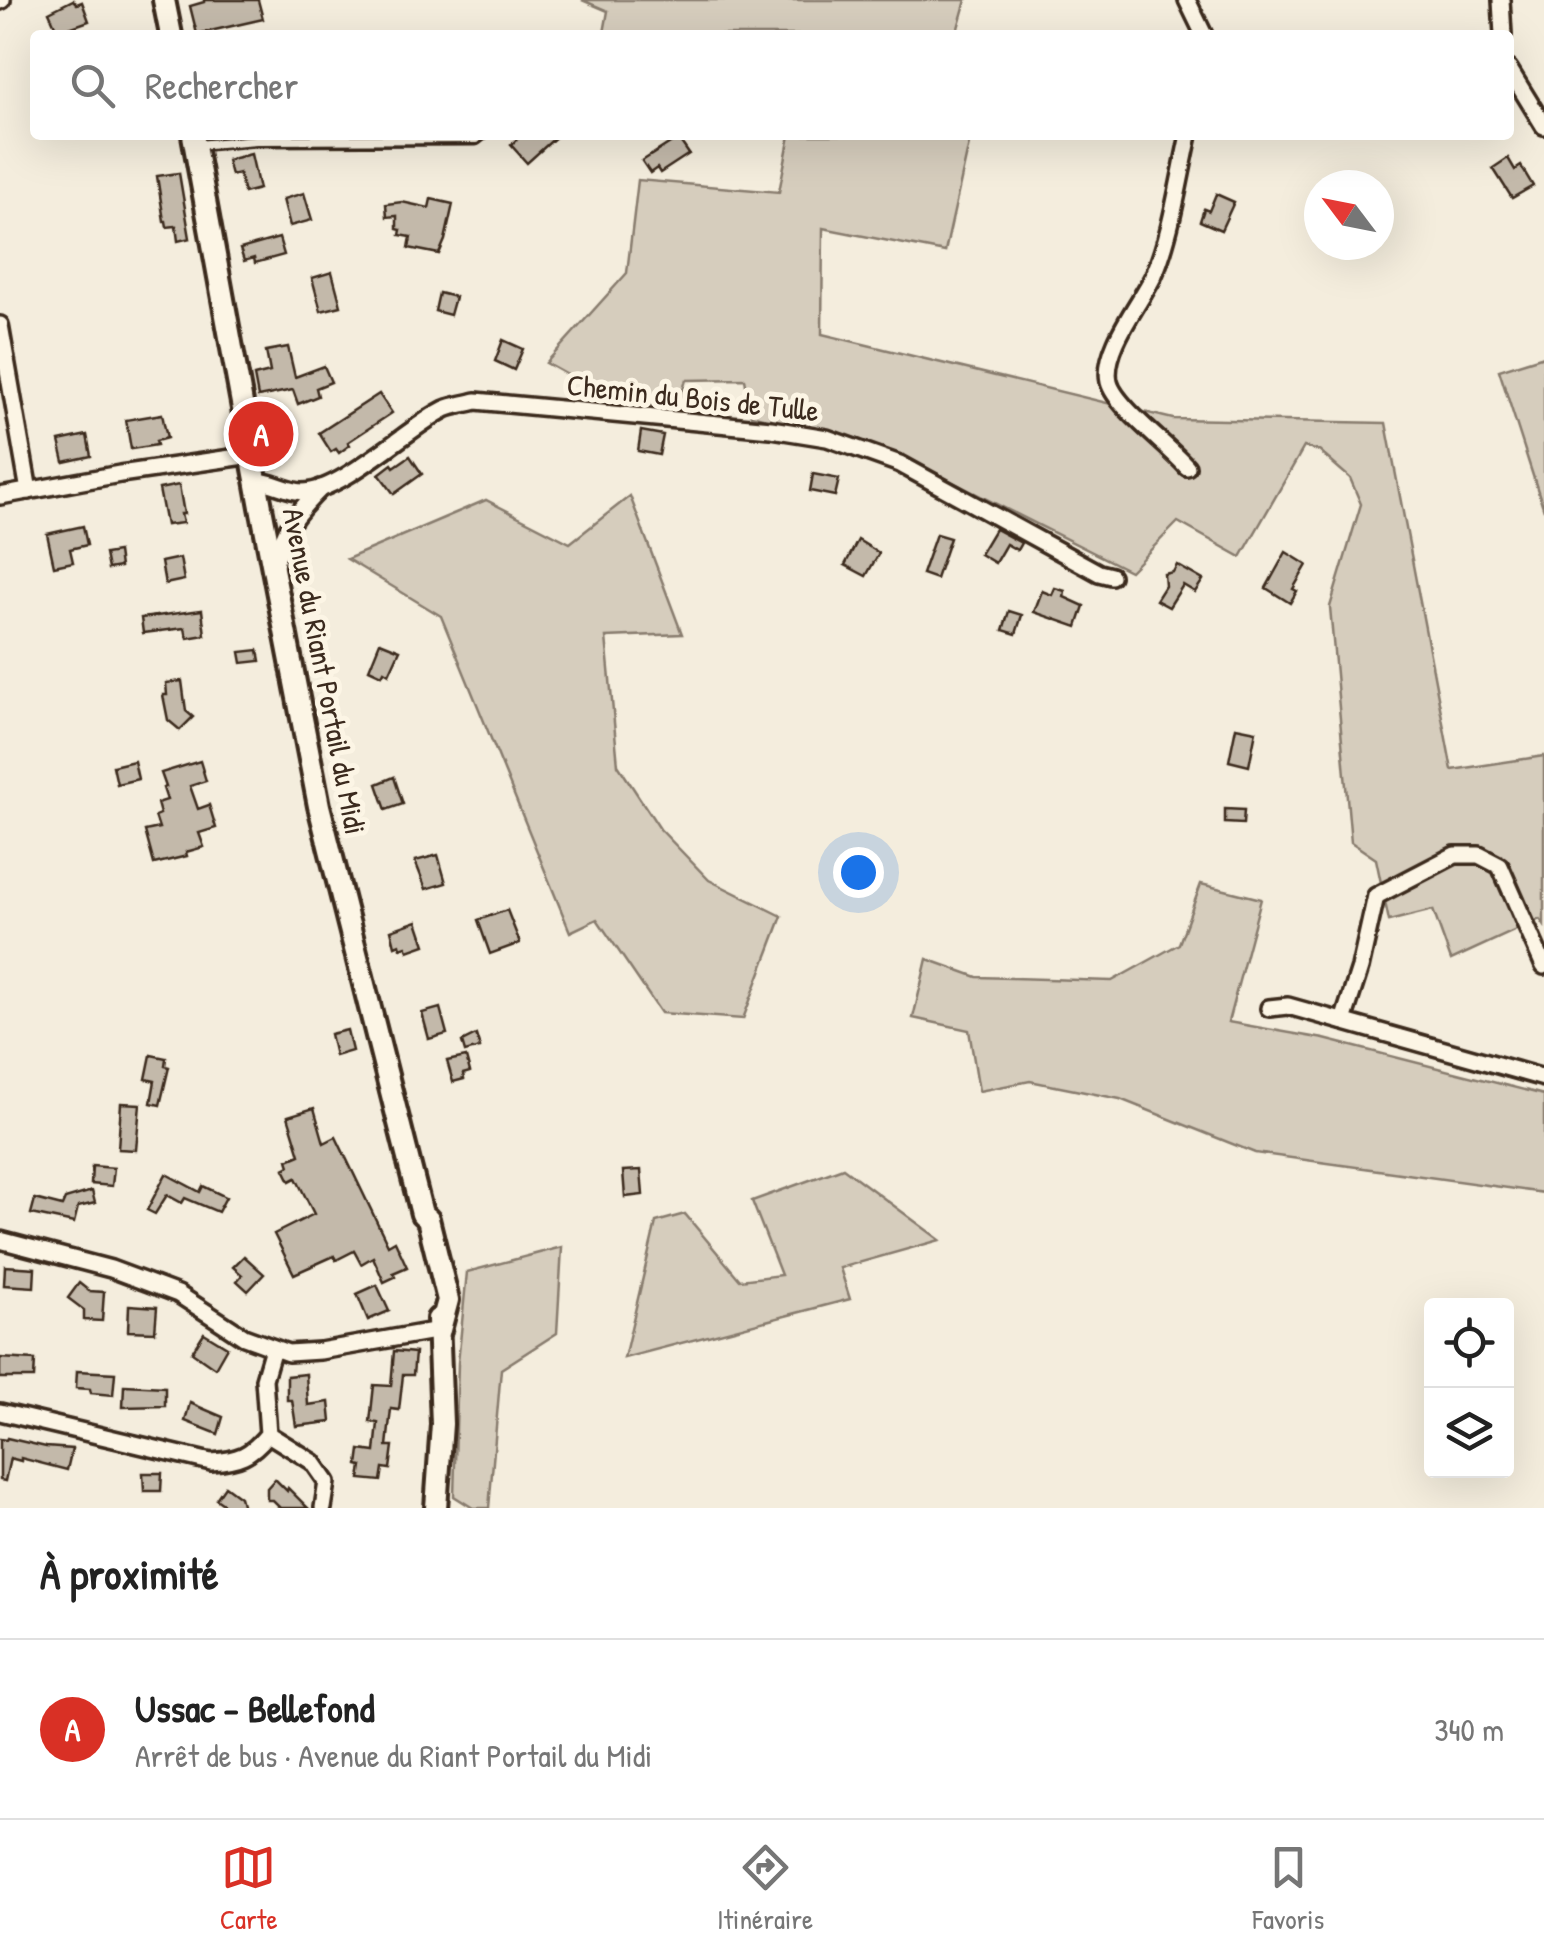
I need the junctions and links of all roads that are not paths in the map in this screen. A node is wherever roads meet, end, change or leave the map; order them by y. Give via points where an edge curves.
1 (164, 0) edge
2 (1187, 0) edge
3 (1501, 0) edge
4 (171, 30) edge
5 (1202, 30) edge
6 (1503, 30) edge
7 (1514, 77) edge
8 (1544, 126) edge
9 (194, 140) edge
10 (256, 140) edge
11 (1188, 140) edge
12 (0, 325) edge
13 (252, 455) junction
14 (1186, 467) dead end
15 (256, 481) junction
16 (321, 488) junction
17 (29, 490) junction
18 (0, 496) edge
19 (274, 574) junction
20 (1110, 576) dead end
21 (1544, 966) edge
22 (1269, 1008) dead end
23 (1343, 1021) junction
24 (1544, 1078) edge
25 (0, 1240) edge
26 (440, 1330) junction
27 (273, 1348) junction
28 (0, 1412) edge
29 (268, 1434) junction
30 (324, 1508) edge
31 (436, 1508) edge

1 - 4 main road
2 - 5 street
3 - 6 street
7 - 8 street
9 - 10 lane
9 - 13 main road, Avenue du Riant Portail du Midi
11 - 14 street via 1154,275 1112,354 1108,380 1118,402
12 - 17 street
13 - 15 main road, Avenue du Riant Portail du Midi
13 - 17 street
15 - 16 street via 302,492
15 - 19 main road, Avenue du Riant Portail du Midi
16 - 19 street, Chemin du Bois de Tulle via 285,531
16 - 20 street, Chemin du Bois de Tulle via 446,409 476,401 771,428 826,438 900,464
17 - 18 street
19 - 26 main road, Avenue du Riant Portail du Midi via 319,806 422,1214
21 - 23 street via 1500,866 1479,855 1455,855 1376,896
22 - 23 street via 1288,1006
23 - 24 street
25 - 27 street via 178,1294
26 - 27 street via 320,1351
26 - 31 main road, Avenue du Riant Portail du Midi
27 - 29 street via 264,1379
28 - 29 street via 211,1462 254,1451
29 - 30 street via 313,1462 328,1482

